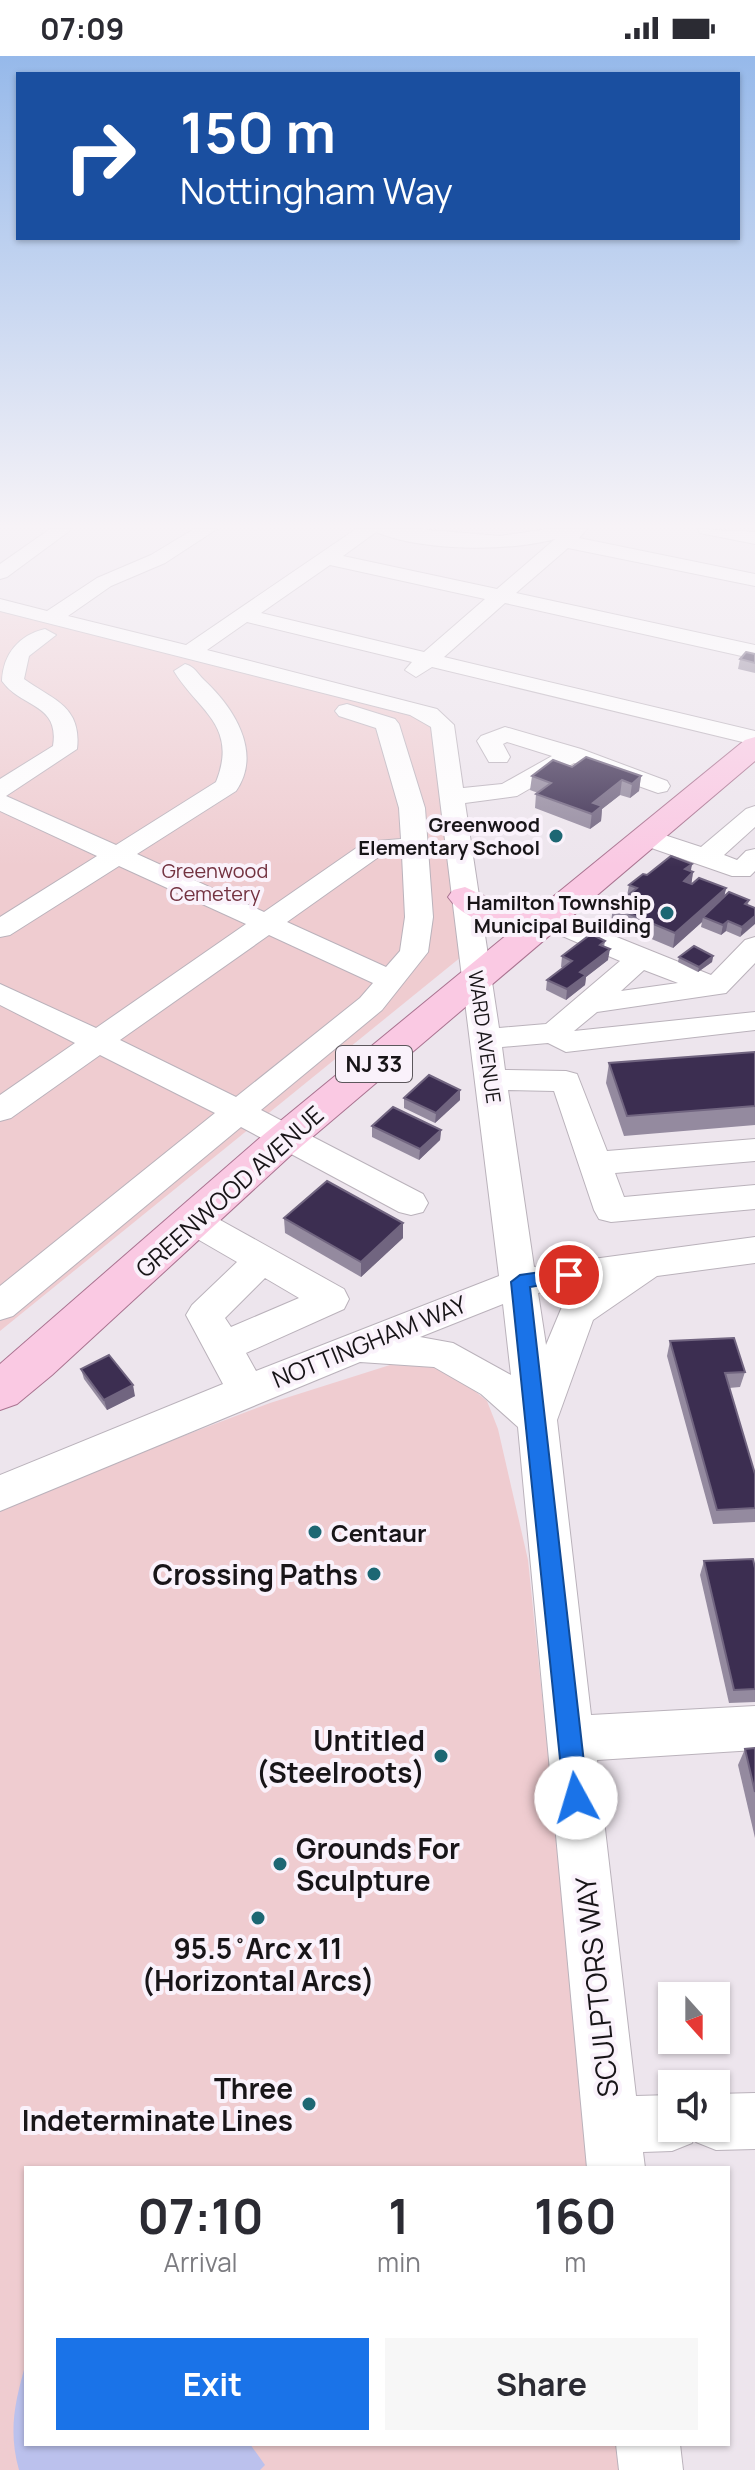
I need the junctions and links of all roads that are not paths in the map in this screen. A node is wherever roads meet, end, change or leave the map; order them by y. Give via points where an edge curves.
1 (30, 642) edge
2 (108, 642) edge
3 (211, 642) edge
4 (353, 642) edge
5 (449, 642) edge
6 (708, 642) edge
7 (755, 652) edge
8 (428, 660) junction
9 (187, 662) junction
10 (380, 701) junction
11 (678, 737) dead end
12 (751, 746) edge
13 (572, 754) junction
14 (498, 757) junction
15 (543, 770) junction
16 (658, 786) dead end
17 (0, 790) edge
18 (499, 793) junction
19 (450, 797) junction
20 (0, 802) edge
21 (755, 814) edge
22 (646, 837) junction
23 (415, 847) junction
24 (119, 856) junction
25 (706, 857) junction
26 (748, 863) edge
27 (465, 897) junction
28 (547, 919) junction
29 (267, 922) junction
30 (0, 929) edge
31 (755, 946) edge
32 (640, 959) junction
33 (477, 977) junction
34 (391, 980) junction
35 (716, 987) junction
36 (0, 993) edge
37 (755, 1001) edge
38 (588, 1004) junction
39 (755, 1021) edge
40 (554, 1033) junction
41 (486, 1039) junction
42 (96, 1041) junction
43 (491, 1080) junction
44 (0, 1110) edge
45 (241, 1113) junction
46 (286, 1138) junction
47 (755, 1150) edge
48 (595, 1163) junction
49 (755, 1197) edge
50 (411, 1203) dead end
51 (192, 1220) junction
52 (755, 1250) edge
53 (262, 1260) junction
54 (656, 1262) junction
55 (520, 1282) junction
56 (0, 1306) edge
57 (223, 1347) junction
58 (353, 1348) junction
59 (0, 1391) edge
60 (247, 1391) junction
61 (537, 1420) junction
62 (138, 1434) junction
63 (0, 1474) edge
64 (0, 1494) edge
65 (755, 1728) edge
66 (570, 1739) junction
67 (755, 2121) edge
68 (730, 2122) edge
69 (658, 2129) edge
70 (614, 2146) edge
71 (648, 2446) edge
72 (651, 2470) edge

1 - 17 street via 13,663 13,681 59,710 67,728 65,749
2 - 9 street, WARD AVENUE
3 - 9 street
4 - 8 street
5 - 8 street
6 - 7 street
8 - 10 street
8 - 12 street
9 - 10 street, WARD AVENUE
9 - 23 street via 387,724 412,808
9 - 24 street via 222,714 234,741 235,769 227,786
10 - 19 street, WARD AVENUE via 429,714 442,725
11 - 12 street
12 - 22 main road, GREENWOOD AVENUE / NJ 33
13 - 14 street via 505,734 489,741
13 - 15 street
13 - 16 street
14 - 15 street
14 - 18 street
15 - 18 street
18 - 19 street
19 - 27 street, WARD AVENUE
20 - 24 street
21 - 25 street
22 - 25 street
22 - 28 main road, GREENWOOD AVENUE / NJ 33
23 - 29 street via 374,848
23 - 34 street via 419,917 414,952
24 - 29 street
24 - 30 street
25 - 26 street
27 - 28 main road via 486,912 513,921
27 - 33 street, WARD AVENUE
28 - 32 street
28 - 33 main road, GREENWOOD AVENUE / NJ 33
29 - 34 street
29 - 42 street
31 - 35 street
32 - 35 street
32 - 38 street
33 - 41 street, WARD AVENUE
33 - 46 main road, GREENWOOD AVENUE / NJ 33
34 - 45 street via 371,1004
35 - 37 street
35 - 38 street
36 - 42 street
38 - 40 street
39 - 40 street via 566,1042
40 - 41 street
41 - 43 street, WARD AVENUE
42 - 44 street
42 - 45 street
43 - 48 street via 566,1081
43 - 55 street, WARD AVENUE
45 - 46 street
45 - 56 street
46 - 50 street
46 - 51 main road, GREENWOOD AVENUE / NJ 33
47 - 48 street
48 - 49 street via 611,1210
51 - 53 street
51 - 59 main road, GREENWOOD AVENUE / NJ 33 via 96,1311
52 - 54 street, NOTTINGHAM WAY
53 - 57 street via 205,1315
53 - 57 street via 331,1299
54 - 55 street, NOTTINGHAM WAY
54 - 61 street via 577,1312
55 - 58 street, NOTTINGHAM WAY
55 - 61 street, SCULPTORS WAY
57 - 60 street
58 - 60 street, NOTTINGHAM WAY
58 - 61 street via 440,1353 495,1383
60 - 62 street, NOTTINGHAM WAY
61 - 66 street, SCULPTORS WAY
62 - 63 street
62 - 64 street, NOTTINGHAM WAY
65 - 66 street
66 - 70 street, SCULPTORS WAY
67 - 68 street
69 - 70 street
71 - 72 street

